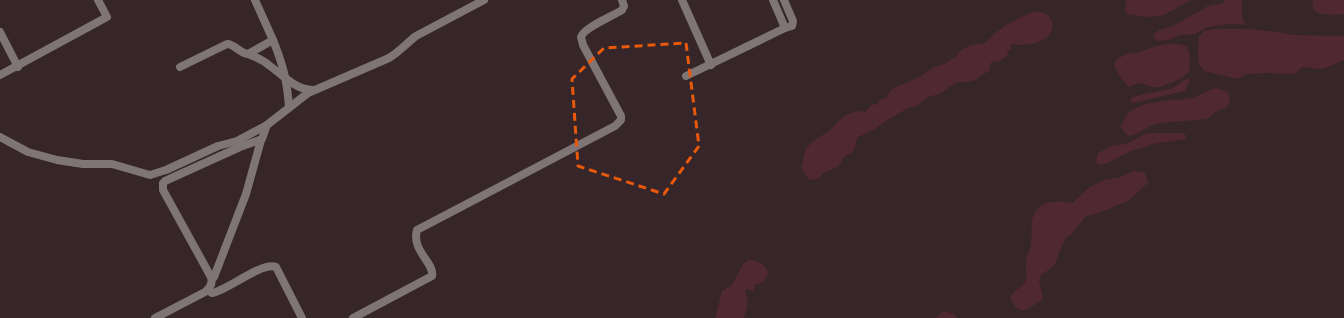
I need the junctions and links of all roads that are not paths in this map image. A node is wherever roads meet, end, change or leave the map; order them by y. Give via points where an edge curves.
1 (98, 0) edge
2 (255, 0) edge
3 (484, 0) edge
4 (622, 0) edge
5 (682, 0) edge
6 (773, 0) edge
7 (784, 0) edge
8 (785, 28) junction
9 (0, 32) edge
10 (273, 40) junction
11 (248, 54) junction
12 (711, 65) junction
13 (18, 67) junction
14 (180, 67) dead end
15 (0, 75) edge
16 (686, 76) dead end
17 (286, 79) junction
18 (313, 90) junction
19 (289, 107) junction
20 (267, 125) junction
21 (0, 137) edge
22 (261, 140) junction
23 (212, 279) junction
24 (208, 290) junction
25 (155, 318) edge
26 (302, 318) edge
27 (353, 318) edge

1 - 13 street via 107,17
2 - 10 street
3 - 18 street via 416,36 395,55 382,62
4 - 27 street via 622,10 589,28 581,37 621,120 615,126 417,230 418,248 432,269 432,276
5 - 12 street
6 - 8 street
7 - 8 street via 793,21 792,26
8 - 12 street
9 - 13 street
10 - 11 street
10 - 17 street
11 - 14 street via 227,44
11 - 17 street via 269,65
12 - 16 street
13 - 15 street
17 - 18 street via 302,89
17 - 19 street
18 - 19 street
19 - 20 street
20 - 21 street via 237,140 150,175 112,164 83,164 57,160 28,152
20 - 22 street
22 - 23 street via 246,194
22 - 23 street via 192,168 163,183 163,190
23 - 24 street
24 - 25 street
24 - 26 street via 212,293 220,291 268,266 276,267

